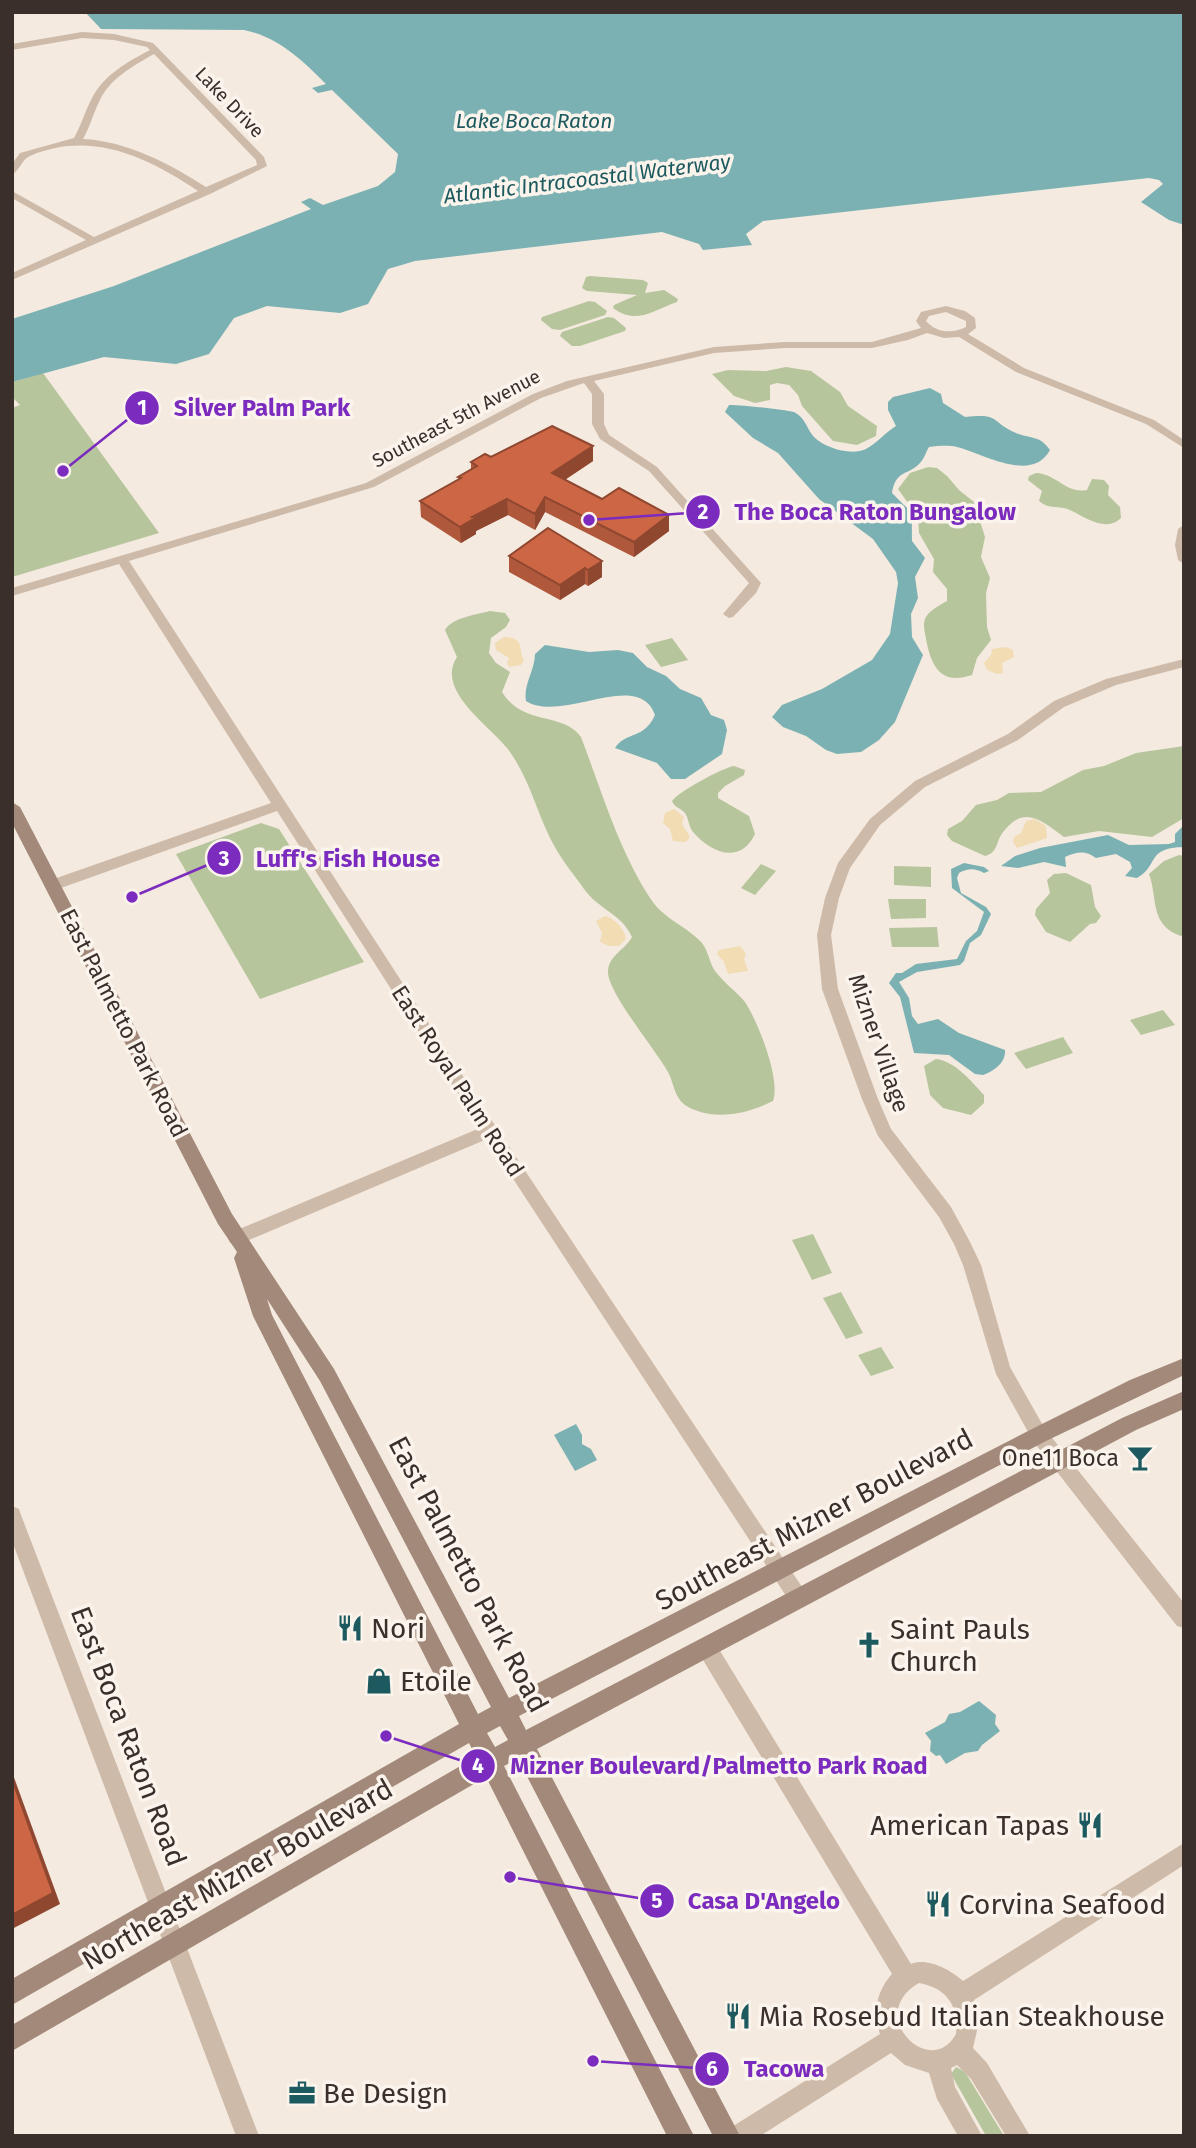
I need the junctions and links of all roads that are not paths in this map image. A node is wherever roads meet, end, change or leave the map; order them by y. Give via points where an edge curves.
1 (12, 47) edge
2 (156, 50) junction
3 (77, 141) junction
4 (12, 148) edge
5 (23, 155) junction
6 (12, 172) edge
7 (207, 192) junction
8 (12, 194) edge
9 (94, 241) junction
10 (12, 276) edge
11 (926, 329) junction
12 (961, 334) junction
13 (587, 379) junction
14 (1184, 445) edge
15 (1184, 529) edge
16 (122, 560) junction
17 (1184, 560) edge
18 (12, 592) edge
19 (729, 614) dead end
20 (1184, 663) edge
21 (12, 790) edge
22 (12, 796) edge
23 (279, 804) junction
24 (12, 807) edge
25 (53, 885) junction
26 (490, 1131) junction
27 (236, 1238) junction
28 (1184, 1366) edge
29 (1184, 1400) edge
30 (1040, 1435) junction
31 (1059, 1462) junction
32 (12, 1515) edge
33 (781, 1571) junction
34 (799, 1599) junction
35 (1184, 1619) edge
36 (707, 1648) junction
37 (505, 1711) junction
38 (473, 1728) junction
39 (523, 1744) junction
40 (491, 1761) junction
41 (1184, 1853) edge
42 (163, 1907) junction
43 (177, 1943) junction
44 (906, 1976) junction
45 (12, 1993) edge
46 (961, 1995) junction
47 (12, 2039) edge
48 (893, 2039) junction
49 (959, 2050) junction
50 (938, 2062) junction
51 (248, 2136) edge
52 (681, 2136) edge
53 (727, 2136) edge
54 (738, 2136) edge
55 (971, 2136) edge
56 (1018, 2136) edge

1 - 2 street via 82,35 138,41
2 - 3 street via 107,83
2 - 7 street, Lake Drive via 261,159 262,166 254,171
3 - 5 street
3 - 7 street via 147,159
4 - 5 street
5 - 6 street
7 - 9 street
8 - 9 street
9 - 10 street
11 - 12 street
11 - 12 street via 921,321 925,314 946,309 971,320 971,328
11 - 13 street, Southeast 5th Avenue via 872,345 714,350
12 - 14 street via 1020,370 1150,422
13 - 16 street, Southeast 5th Avenue via 537,396 370,485
13 - 19 street via 598,394 598,424 604,437 653,469 755,583
15 - 17 street
16 - 18 street, Southeast 5th Avenue
16 - 23 street, East Royal Palm Road
20 - 30 street, Mizner Village via 1081,694 1013,737 920,784 875,822 843,867 824,934 830,989 879,1121 962,1242 1002,1369
21 - 22 main road
23 - 25 street
23 - 26 street, East Royal Palm Road
24 - 25 main road, East Palmetto Park Road
25 - 27 main road, East Palmetto Park Road
26 - 27 street
26 - 33 street, East Royal Palm Road
27 - 37 main road, East Palmetto Park Road via 327,1375
27 - 38 main road, East Palmetto Park Road via 263,1316
28 - 30 main road, Southeast Mizner Boulevard
29 - 31 main road
30 - 31 street, Mizner Village
30 - 33 main road, Southeast Mizner Boulevard
31 - 34 main road
31 - 35 street, Mizner Village
32 - 42 street, East Boca Raton Road
33 - 34 street, East Royal Palm Road
33 - 37 main road, Southeast Mizner Boulevard
34 - 36 main road
36 - 39 main road
36 - 44 street
37 - 38 main road, Southeast Mizner Boulevard
37 - 39 main road, East Palmetto Park Road
38 - 40 main road, East Palmetto Park Road
38 - 42 main road, Northeast Mizner Boulevard
39 - 40 main road
39 - 53 main road, East Palmetto Park Road
40 - 43 main road, Northeast Mizner Boulevard
40 - 52 main road, East Palmetto Park Road
41 - 46 street
42 - 43 street, East Boca Raton Road
42 - 45 main road, Northeast Mizner Boulevard
43 - 47 main road, Northeast Mizner Boulevard
43 - 51 street, East Boca Raton Road
44 - 46 street via 917,1972 942,1977
44 - 48 street via 896,1984 886,2010
46 - 49 street via 969,2024
48 - 50 street via 913,2057
48 - 54 street
49 - 50 street
49 - 56 street via 979,2071
50 - 55 street via 945,2091

